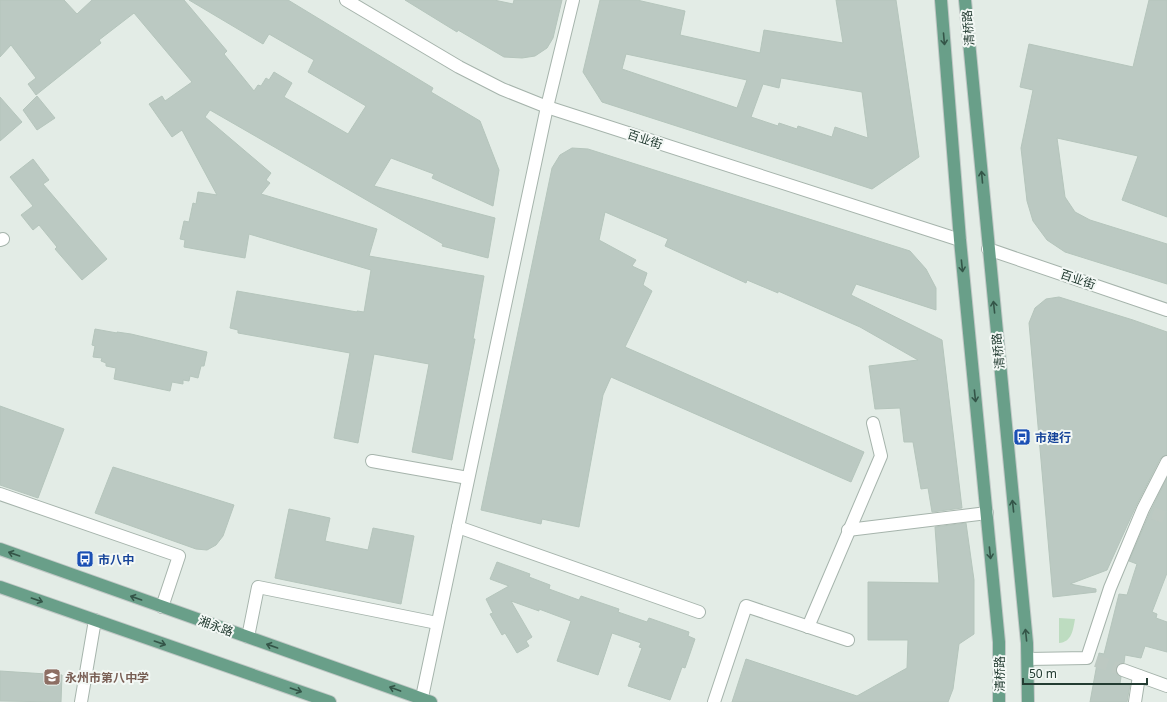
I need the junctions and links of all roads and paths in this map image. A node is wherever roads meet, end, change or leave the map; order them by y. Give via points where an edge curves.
1 (346, 0) edge
2 (573, 0) edge
3 (941, 0) edge
4 (965, 0) edge
5 (547, 107) junction
6 (960, 240) junction
7 (988, 249) junction
8 (1167, 310) edge
9 (873, 423) dead end
10 (372, 461) dead end
11 (1167, 462) edge
12 (468, 478) junction
13 (0, 494) edge
14 (987, 513) junction
15 (458, 527) junction
16 (848, 530) junction
17 (0, 549) edge
18 (0, 587) edge
19 (162, 607) junction
20 (699, 612) dead end
21 (95, 620) junction
22 (437, 623) junction
23 (808, 626) junction
24 (248, 637) junction
25 (848, 640) dead end
26 (1028, 659) junction
27 (1123, 670) tunnel mouth
28 (1139, 676) junction
29 (1167, 686) edge
30 (425, 701) edge
31 (81, 702) edge
32 (330, 702) edge
33 (714, 702) edge
34 (999, 702) edge
35 (1028, 702) edge
36 (1136, 702) edge

1 - 5 street, 百业街 via 459,67 502,89
2 - 5 street
3 -> 6 main road, 清桥路
7 -> 4 main road, 清桥路
5 - 6 street, 百业街
5 - 12 street
6 -> 14 main road, 清桥路
7 - 8 street, 百业街
26 -> 7 main road, 清桥路
9 - 16 street via 881,456
10 - 12 street
11 - 26 street via 1148,511 1110,588 1092,659
12 - 15 street
13 - 19 street via 179,556
14 - 16 street
14 -> 34 main road, 清桥路 via 999,642
15 - 20 street
15 - 22 street
16 - 23 street
19 -> 17 main road, 湘永路
18 -> 21 main road
19 - 24 main road, 湘永路
21 - 31 street
21 -> 32 main road
22 - 24 street via 258,587
22 - 30 street
23 - 25 street
23 - 33 street via 746,606
30 -> 24 main road, 湘永路
26 - 35 main road, 清桥路
27 - 28 street
28 - 29 street
28 - 36 street

